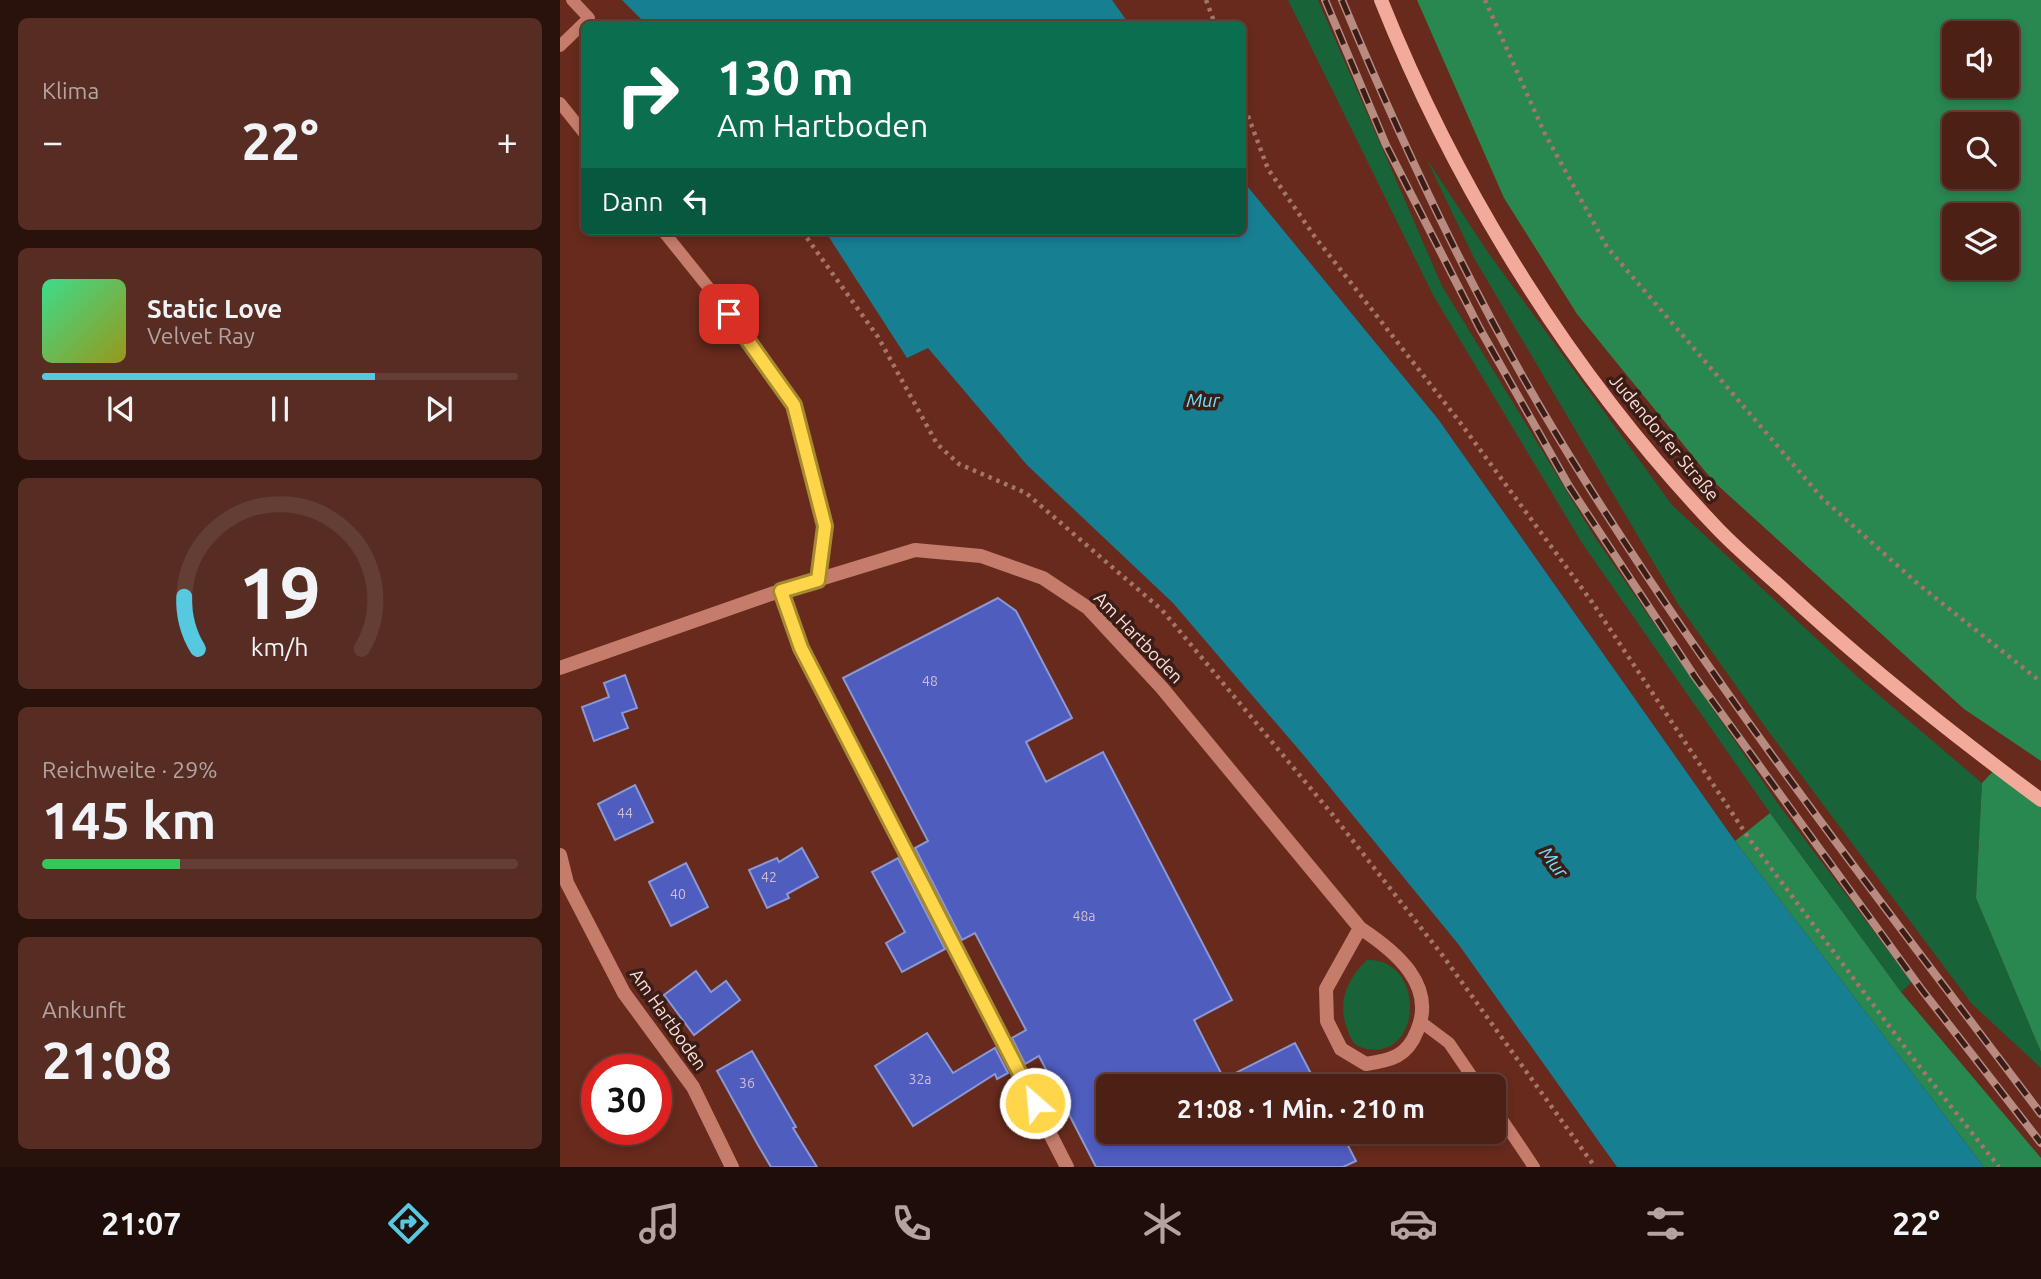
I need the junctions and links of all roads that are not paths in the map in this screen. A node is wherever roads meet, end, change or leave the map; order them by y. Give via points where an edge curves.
1 (572, 0) edge
2 (1381, 0) edge
3 (586, 21) edge
4 (581, 26) edge
5 (560, 47) edge
6 (560, 103) edge
7 (581, 129) edge
8 (666, 235) edge
9 (818, 580) junction
10 (781, 591) junction
11 (560, 668) edge
12 (2041, 800) edge
13 (560, 855) edge
14 (1360, 928) junction
15 (1421, 1022) junction
16 (1470, 1074) edge
17 (1506, 1125) edge
18 (732, 1167) edge
19 (1067, 1167) edge
20 (1534, 1167) edge

1 - 3 lane via 589,18
2 - 12 main road, Judendorfer Straße via 1482,211 1562,339 1672,479 1719,531 1815,618 1938,722
4 - 5 lane
6 - 7 lane
8 - 9 lane via 794,405 825,526
9 - 10 street, Am Hartboden
9 - 14 street, Am Hartboden via 915,550 981,556 1043,578 1088,608 1162,688
10 - 11 street, Am Hartboden
10 - 19 street via 801,648
13 - 18 street, Am Hartboden via 567,883 624,993 693,1087
14 - 15 street, Am Hartboden via 1385,944 1415,978 1423,997
14 - 15 street via 1326,989 1326,1021 1341,1049 1366,1064 1392,1060 1412,1044
15 - 16 lane via 1449,1043
17 - 20 lane

